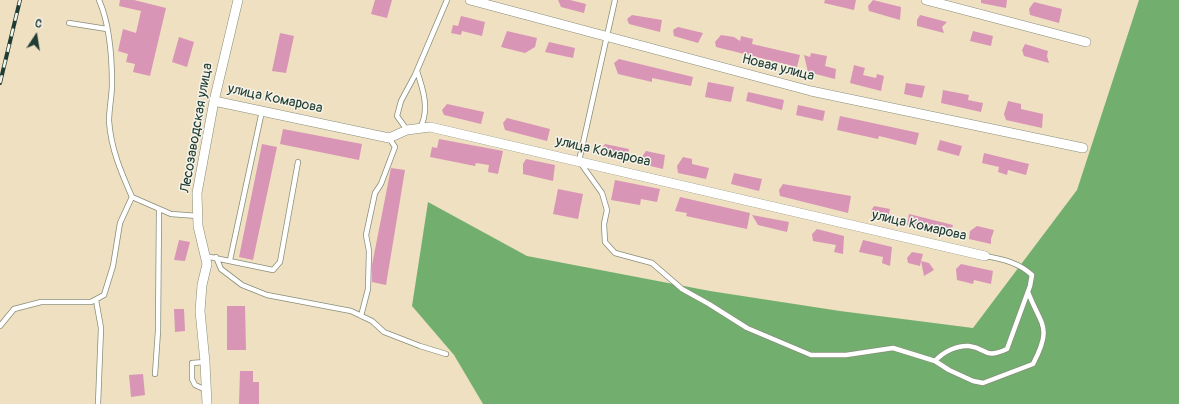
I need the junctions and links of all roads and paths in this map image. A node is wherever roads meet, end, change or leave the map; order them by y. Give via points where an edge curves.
1 (99, 0) edge
2 (238, 0) edge
3 (447, 0) edge
4 (470, 0) edge
5 (615, 0) edge
6 (926, 0) edge
7 (69, 23) dead end
8 (107, 29) junction
9 (606, 38) junction
10 (1086, 42) dead end
11 (417, 71) junction
12 (214, 101) junction
13 (262, 111) junction
14 (420, 128) junction
15 (407, 130) junction
16 (389, 138) junction
17 (1083, 148) dead end
18 (579, 161) junction
19 (298, 162) dead end
20 (132, 197) junction
21 (159, 209) junction
22 (198, 216) junction
23 (205, 256) junction
24 (985, 256) joint
25 (216, 257) junction
26 (230, 260) junction
27 (1028, 292) junction
28 (96, 300) junction
29 (361, 316) junction
30 (0, 326) edge
31 (446, 354) dead end
32 (935, 361) junction
33 (205, 362) junction
34 (155, 374) dead end
35 (206, 390) junction
36 (98, 404) edge
37 (207, 404) edge

1 - 8 lane via 106,15
2 - 12 street, Лесозаводская улица
3 - 11 lane
4 - 9 street, Новая улица
5 - 9 lane
6 - 10 street
7 - 8 lane
8 - 20 lane via 112,84 110,121 116,160
9 - 17 street, Новая улица via 811,91
9 - 18 lane
11 - 14 lane via 425,103 424,120
11 - 15 lane via 401,101 397,116
12 - 13 street, улица Комарова
12 - 22 street, Лесозаводская улица via 197,193
13 - 16 street, улица Комарова
13 - 26 lane
14 - 15 street, улица Комарова
14 - 18 street, улица Комарова via 430,127
15 - 16 street, улица Комарова
16 - 29 lane via 395,148 375,193 366,235 369,251 368,289
18 - 24 street, улица Комарова
18 - 32 lane via 602,193 607,210 604,224 605,242 614,252 652,264 682,289 747,328 811,355 846,355 893,348
19 - 26 lane via 280,262 273,270
20 - 21 lane
20 - 28 lane via 120,223 113,266 104,295
21 - 22 lane via 171,214
21 - 34 lane
22 - 23 street, Лесозаводская улица
23 - 25 lane
23 - 33 street, Лесозаводская улица via 207,264 200,311
24 - 27 lane via 1001,258 1023,267 1032,274
25 - 26 lane
25 - 29 lane via 221,269 242,285 267,295 352,311
27 - 32 lane via 1007,349 989,354 969,346 942,353
27 - 32 lane via 1045,328 1040,350 1033,364 983,383 949,370
28 - 30 lane via 40,302 14,309
28 - 36 lane via 101,328
29 - 31 lane via 372,321 384,332
33 - 35 street, Лесозаводская улица
33 - 35 lane via 192,363 192,379 195,385
35 - 37 street, Лесозаводская улица

